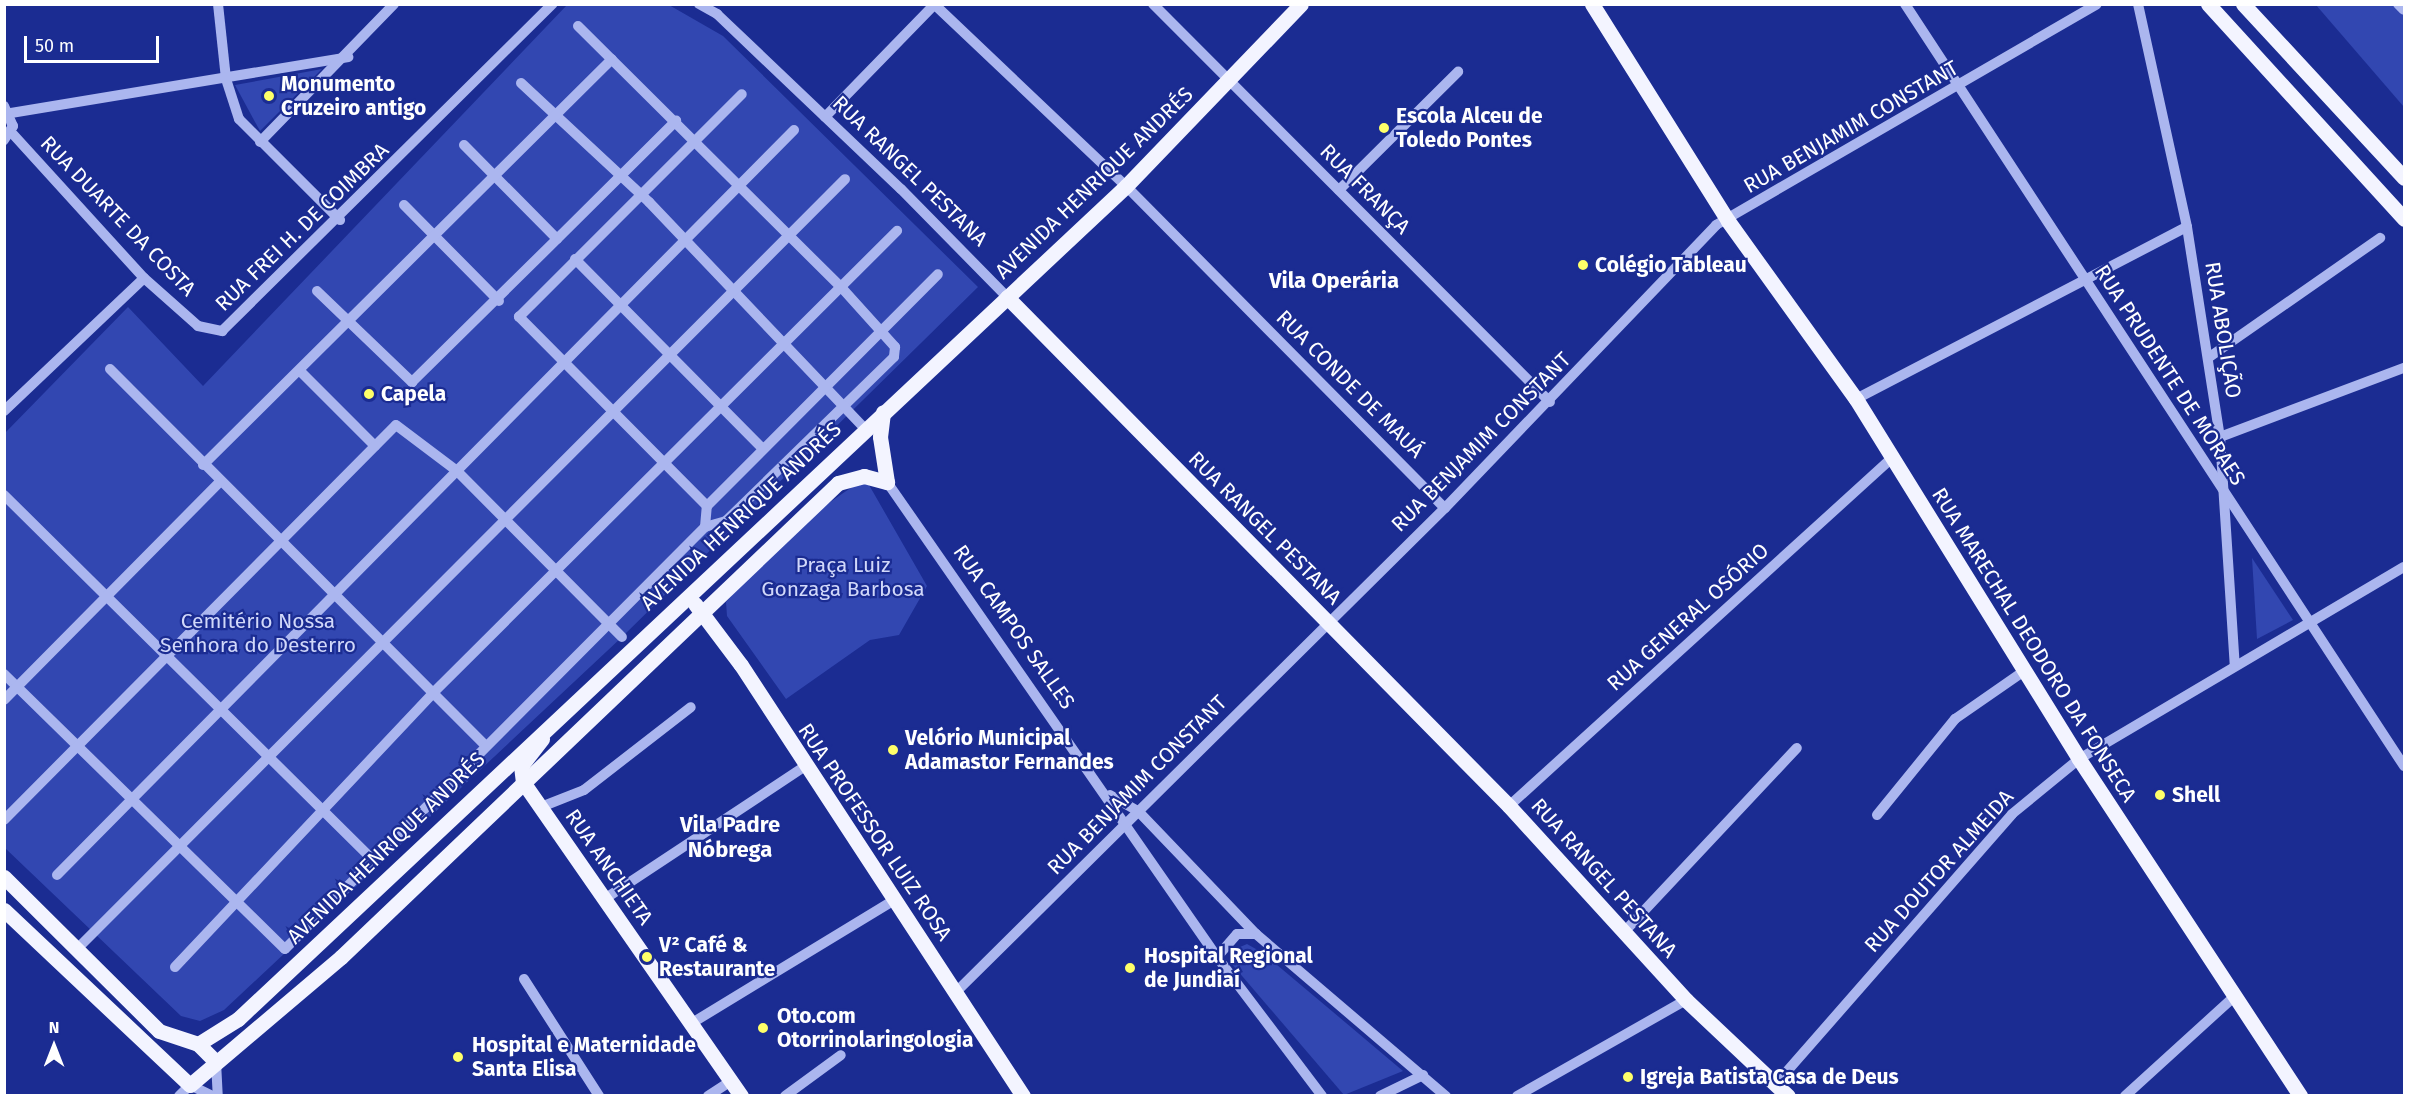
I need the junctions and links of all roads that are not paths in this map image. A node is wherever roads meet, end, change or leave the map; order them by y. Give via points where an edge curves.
1 (218, 4) edge
2 (394, 4) edge
3 (553, 4) edge
4 (699, 4) edge
5 (1153, 4) edge
6 (1301, 4) edge
7 (1592, 4) edge
8 (1905, 4) edge
9 (2097, 4) edge
10 (2208, 4) edge
11 (2243, 4) edge
12 (2398, 4) edge
13 (934, 5) edge
14 (2137, 5) edge
15 (2404, 10) edge
16 (578, 26) dead end
17 (348, 57) junction
18 (612, 59) junction
19 (1458, 72) dead end
20 (226, 79) junction
21 (1228, 79) junction
22 (521, 83) dead end
23 (1957, 87) junction
24 (742, 94) dead end
25 (8, 110) edge
26 (554, 114) junction
27 (825, 117) junction
28 (676, 121) junction
29 (794, 130) dead end
30 (8, 136) edge
31 (696, 141) junction
32 (260, 142) junction
33 (464, 145) dead end
34 (494, 175) junction
35 (622, 177) junction
36 (2404, 178) edge
37 (845, 179) dead end
38 (741, 184) junction
39 (1126, 186) junction
40 (1339, 190) junction
41 (642, 195) junction
42 (404, 205) dead end
43 (2404, 219) edge
44 (340, 220) junction
45 (1728, 221) junction
46 (2187, 227) junction
47 (897, 231) dead end
48 (435, 236) junction
49 (789, 236) junction
50 (2380, 238) dead end
51 (557, 239) junction
52 (684, 243) junction
53 (575, 259) junction
54 (938, 274) dead end
55 (144, 278) junction
56 (2086, 280) junction
57 (841, 287) junction
58 (317, 291) dead end
59 (734, 291) junction
60 (1007, 297) junction
61 (499, 300) junction
62 (623, 304) junction
63 (350, 323) junction
64 (198, 326) joint
65 (881, 331) junction
66 (785, 342) junction
67 (672, 353) junction
68 (2208, 358) junction
69 (564, 364) junction
70 (110, 369) dead end
71 (2404, 369) edge
72 (300, 371) junction
73 (823, 389) junction
74 (1856, 399) junction
75 (1550, 402) junction
76 (723, 403) junction
77 (839, 406) junction
78 (4, 411) edge
79 (883, 412) junction
80 (612, 414) junction
81 (865, 429) junction
82 (2220, 437) junction
83 (375, 446) junction
84 (764, 449) junction
85 (1892, 458) junction
86 (662, 463) junction
87 (203, 465) junction
88 (457, 471) junction
89 (220, 482) junction
90 (887, 482) junction
91 (4, 495) edge
92 (2226, 497) junction
93 (707, 506) junction
94 (1445, 508) junction
95 (506, 520) junction
96 (705, 527) junction
97 (280, 541) junction
98 (2404, 567) edge
99 (554, 570) junction
100 (105, 594) junction
101 (335, 595) junction
102 (687, 596) junction
103 (700, 610) junction
104 (1327, 621) junction
105 (2309, 625) junction
106 (609, 626) junction
107 (622, 637) dead end
108 (382, 641) junction
109 (166, 655) junction
110 (2235, 666) junction
111 (2024, 671) junction
112 (4, 674) edge
113 (18, 687) junction
114 (433, 693) junction
115 (4, 700) edge
116 (691, 707) dead end
117 (221, 710) junction
118 (557, 715) junction
119 (76, 745) junction
120 (486, 746) junction
121 (1797, 748) dead end
122 (2079, 759) junction
123 (267, 760) junction
124 (2404, 766) edge
125 (804, 767) junction
126 (523, 782) junction
127 (1110, 795) junction
128 (132, 800) junction
129 (1509, 806) junction
130 (541, 807) junction
131 (320, 808) junction
132 (1138, 811) junction
133 (1877, 815) dead end
134 (4, 820) edge
135 (1124, 824) junction
136 (178, 848) junction
137 (372, 859) junction
138 (57, 875) dead end
139 (4, 877) edge
140 (606, 898) junction
141 (894, 900) junction
142 (235, 905) junction
143 (4, 910) edge
144 (1625, 931) junction
145 (1256, 934) junction
146 (318, 943) junction
147 (78, 948) junction
148 (341, 957) junction
149 (1216, 957) junction
150 (176, 967) dead end
151 (524, 979) dead end
152 (956, 992) junction
153 (2235, 996) junction
154 (1686, 1000) junction
155 (692, 1023) junction
156 (198, 1044) junction
157 (841, 1055) dead end
158 (216, 1062) junction
159 (1423, 1075) junction
160 (731, 1081) junction
161 (1775, 1085) junction
162 (184, 1090) edge
163 (213, 1095) edge
164 (218, 1095) edge
165 (599, 1095) edge
166 (708, 1095) edge
167 (741, 1095) edge
168 (785, 1095) edge
169 (1023, 1095) edge
170 (1322, 1095) edge
171 (1380, 1095) edge
172 (1446, 1095) edge
173 (1517, 1095) edge
174 (1788, 1095) edge
175 (2125, 1095) edge
176 (2300, 1095) edge

1 - 20 street
2 - 17 street
3 - 44 street, RUA FREI H. DE COIMBRA
4 - 27 street, RUA RANGEL PESTANA via 717,14
5 - 21 street, RUA FRANÇA
6 - 21 main road, AVENIDA HENRIQUE ANDRÉS
7 - 45 main road, RUA MARECHAL DEODORO DA FONSECA
8 - 23 street, RUA PRUDENTE DE MORAES
9 - 23 street, RUA BENJAMIM CONSTANT
10 - 43 main road
11 - 36 main road
12 - 15 street
13 - 27 street
13 - 39 street, RUA CONDE DE MAUÁ
14 - 46 street, RUA ABOLIÇÃO
16 - 18 street
17 - 20 street
17 - 32 street
18 - 26 street
18 - 28 street
19 - 40 street
20 - 25 street
20 - 32 street via 239,119
21 - 39 main road, AVENIDA HENRIQUE ANDRÉS
21 - 40 street, RUA FRANÇA
22 - 26 street
23 - 45 street, RUA BENJAMIM CONSTANT
23 - 56 street, RUA PRUDENTE DE MORAES
24 - 31 street
25 - 30 street
26 - 34 street
26 - 35 street
27 - 60 street, RUA RANGEL PESTANA
28 - 31 street
28 - 35 street
29 - 38 street
30 - 55 street, RUA DUARTE DA COSTA
31 - 38 street
31 - 41 street
32 - 44 street
33 - 34 street
34 - 48 street
34 - 51 street
35 - 41 street
35 - 51 street
37 - 49 street
38 - 49 street
38 - 52 street
39 - 60 main road, AVENIDA HENRIQUE ANDRÉS
39 - 94 street, RUA CONDE DE MAUÁ
40 - 75 street, RUA FRANÇA
41 - 52 street
41 - 53 street
42 - 48 street
44 - 64 street, RUA FREI H. DE COIMBRA via 233,324 222,331
45 - 74 main road, RUA MARECHAL DEODORO DA FONSECA
45 - 75 street, RUA BENJAMIM CONSTANT via 1716,225
46 - 56 street
46 - 68 street, RUA ABOLIÇÃO
47 - 57 street
48 - 61 street
48 - 63 street
49 - 57 street
49 - 59 street
50 - 68 street
51 - 61 street
52 - 59 street
52 - 62 street
53 - 62 street
53 - 69 street via 519,317
54 - 65 street
55 - 64 street, RUA DUARTE DA COSTA
55 - 78 street
56 - 74 street
56 - 92 street, RUA PRUDENTE DE MORAES
57 - 65 street
57 - 66 street
58 - 63 street
59 - 66 street
59 - 67 street
60 - 79 main road, AVENIDA HENRIQUE ANDRÉS
60 - 104 main road, RUA RANGEL PESTANA
61 - 63 street via 412,382
62 - 67 street
62 - 69 street
63 - 72 street
65 - 73 street
65 - 77 street via 895,347 894,357
66 - 73 street
66 - 76 street
67 - 76 street
67 - 80 street
68 - 82 street, RUA ABOLIÇÃO
69 - 80 street
69 - 88 street
70 - 87 street
71 - 82 street
72 - 83 street
72 - 87 street
73 - 77 street
73 - 84 street
74 - 85 main road, RUA MARECHAL DEODORO DA FONSECA
75 - 94 street, RUA BENJAMIM CONSTANT
76 - 84 street
76 - 86 street
77 - 81 street
77 - 96 street via 726,521
79 - 81 main road, AVENIDA HENRIQUE ANDRÉS
79 - 90 main road via 881,457
80 - 86 street
80 - 95 street
81 - 102 main road, AVENIDA HENRIQUE ANDRÉS
82 - 92 street, RUA ABOLIÇÃO
83 - 88 street via 392,428 401,426
83 - 97 street
84 - 93 street
85 - 111 main road, RUA MARECHAL DEODORO DA FONSECA
85 - 129 street, RUA GENERAL OSÓRIO
86 - 93 street
86 - 99 street
87 - 89 street
88 - 95 street
88 - 101 street
89 - 97 street
89 - 100 street
90 - 103 main road, AVENIDA HENRIQUE ANDRÉS via 864,476 838,483
90 - 127 street, RUA CAMPOS SALLES
91 - 100 street
92 - 105 street, RUA PRUDENTE DE MORAES
92 - 110 street, RUA ABOLIÇÃO
93 - 96 street
94 - 104 street, RUA BENJAMIM CONSTANT
95 - 99 street
95 - 108 street
96 - 106 street
97 - 101 street
97 - 109 street
98 - 105 street, RUA DOUTOR ALMEIDA
99 - 106 street
99 - 114 street
100 - 109 street
100 - 113 street
101 - 108 street
101 - 117 street
102 - 103 main road, RUA PROFESSOR LUIZ ROSA
102 - 118 main road, AVENIDA HENRIQUE ANDRÉS
103 - 125 main road, RUA PROFESSOR LUIZ ROSA
103 - 126 main road, AVENIDA HENRIQUE ANDRÉS
104 - 129 main road, RUA RANGEL PESTANA
104 - 132 street, RUA BENJAMIM CONSTANT
105 - 110 street, RUA DOUTOR ALMEIDA
105 - 124 street, RUA PRUDENTE DE MORAES
106 - 107 street
106 - 120 street
108 - 114 street
108 - 123 street
109 - 117 street
109 - 119 street
110 - 122 street, RUA DOUTOR ALMEIDA
111 - 122 main road, RUA MARECHAL DEODORO DA FONSECA
111 - 133 street via 1955,719
112 - 113 street
113 - 115 street
113 - 119 street
114 - 120 street
114 - 131 street
116 - 130 street via 584,790
117 - 123 street
117 - 128 street
118 - 126 main road via 521,766
118 - 146 main road, AVENIDA HENRIQUE ANDRÉS
119 - 128 street
119 - 134 street
120 - 137 street
121 - 144 street
122 - 153 main road, RUA MARECHAL DEODORO DA FONSECA
122 - 161 street, RUA DOUTOR ALMEIDA via 2012,814
123 - 131 street
123 - 136 street
125 - 140 street
125 - 141 main road, RUA PROFESSOR LUIZ ROSA
126 - 130 main road, RUA ANCHIETA
126 - 148 main road, AVENIDA HENRIQUE ANDRÉS
127 - 132 street, RUA CAMPOS SALLES
127 - 135 street, RUA CAMPOS SALLES
128 - 136 street
128 - 138 street
129 - 144 main road, RUA RANGEL PESTANA
130 - 140 main road, RUA ANCHIETA
131 - 137 street
131 - 142 street
132 - 135 street, RUA BENJAMIM CONSTANT
132 - 145 street, RUA CAMPOS SALLES
135 - 149 street, RUA CAMPOS SALLES
135 - 152 street, RUA BENJAMIM CONSTANT
136 - 142 street
136 - 147 street
137 - 142 street via 285,948
139 - 147 main road
140 - 155 main road, RUA ANCHIETA
141 - 152 main road, RUA PROFESSOR LUIZ ROSA
141 - 155 street
142 - 150 street
143 - 162 main road
144 - 154 main road, RUA RANGEL PESTANA
145 - 149 street via 1237,934
145 - 159 street, RUA CAMPOS SALLES
146 - 148 main road via 327,958
146 - 156 main road, AVENIDA HENRIQUE ANDRÉS via 238,1019
147 - 156 main road via 159,1031
148 - 158 main road, AVENIDA HENRIQUE ANDRÉS
149 - 170 street, RUA CAMPOS SALLES
151 - 165 street
152 - 169 main road, RUA PROFESSOR LUIZ ROSA
153 - 175 street
153 - 176 main road, RUA MARECHAL DEODORO DA FONSECA
154 - 161 main road, RUA RANGEL PESTANA
154 - 173 street
155 - 160 main road, RUA ANCHIETA
156 - 158 main road
157 - 168 street
158 - 162 main road, AVENIDA HENRIQUE ANDRÉS
158 - 164 street
159 - 171 street
159 - 172 street, RUA CAMPOS SALLES
160 - 166 street
160 - 167 main road, RUA ANCHIETA
161 - 174 main road, RUA RANGEL PESTANA
162 - 163 street

